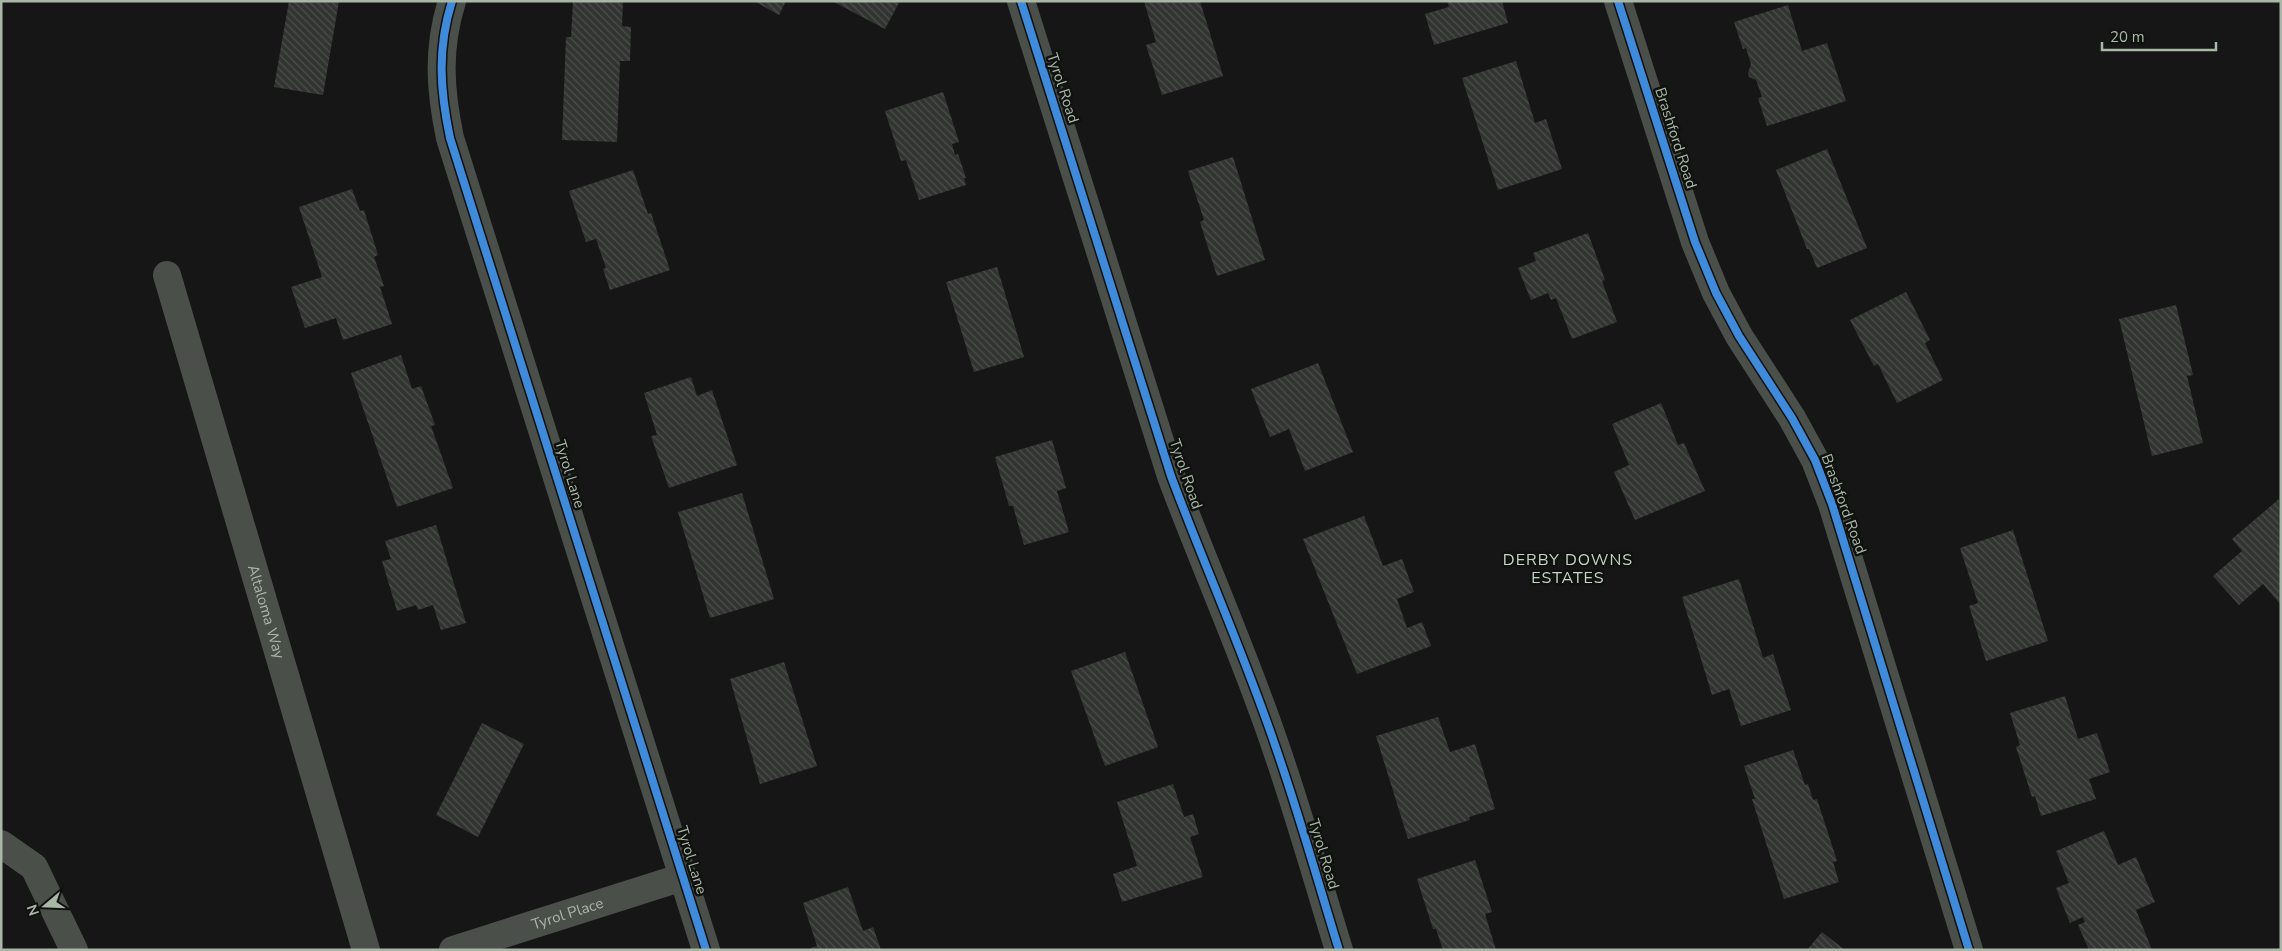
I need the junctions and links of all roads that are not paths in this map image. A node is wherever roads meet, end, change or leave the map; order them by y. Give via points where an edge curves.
1 (452, 1) edge
2 (1021, 1) edge
3 (1618, 1) edge
4 (167, 275) dead end
5 (1, 844) edge
6 (683, 877) junction
7 (74, 950) edge
8 (366, 950) edge
9 (453, 950) edge
10 (706, 950) edge
11 (1339, 950) edge
12 (1969, 950) edge

1 - 6 street, Tyrol Lane via 444,27 441,63 442,99 450,138
2 - 11 street, Tyrol Road via 1171,476 1277,748
3 - 12 street, Brashford Road via 1695,242 1739,336 1815,460 1832,504
4 - 8 street, Altaloma Way
5 - 7 street via 34,867
6 - 9 street, Tyrol Place
6 - 10 street, Tyrol Lane

